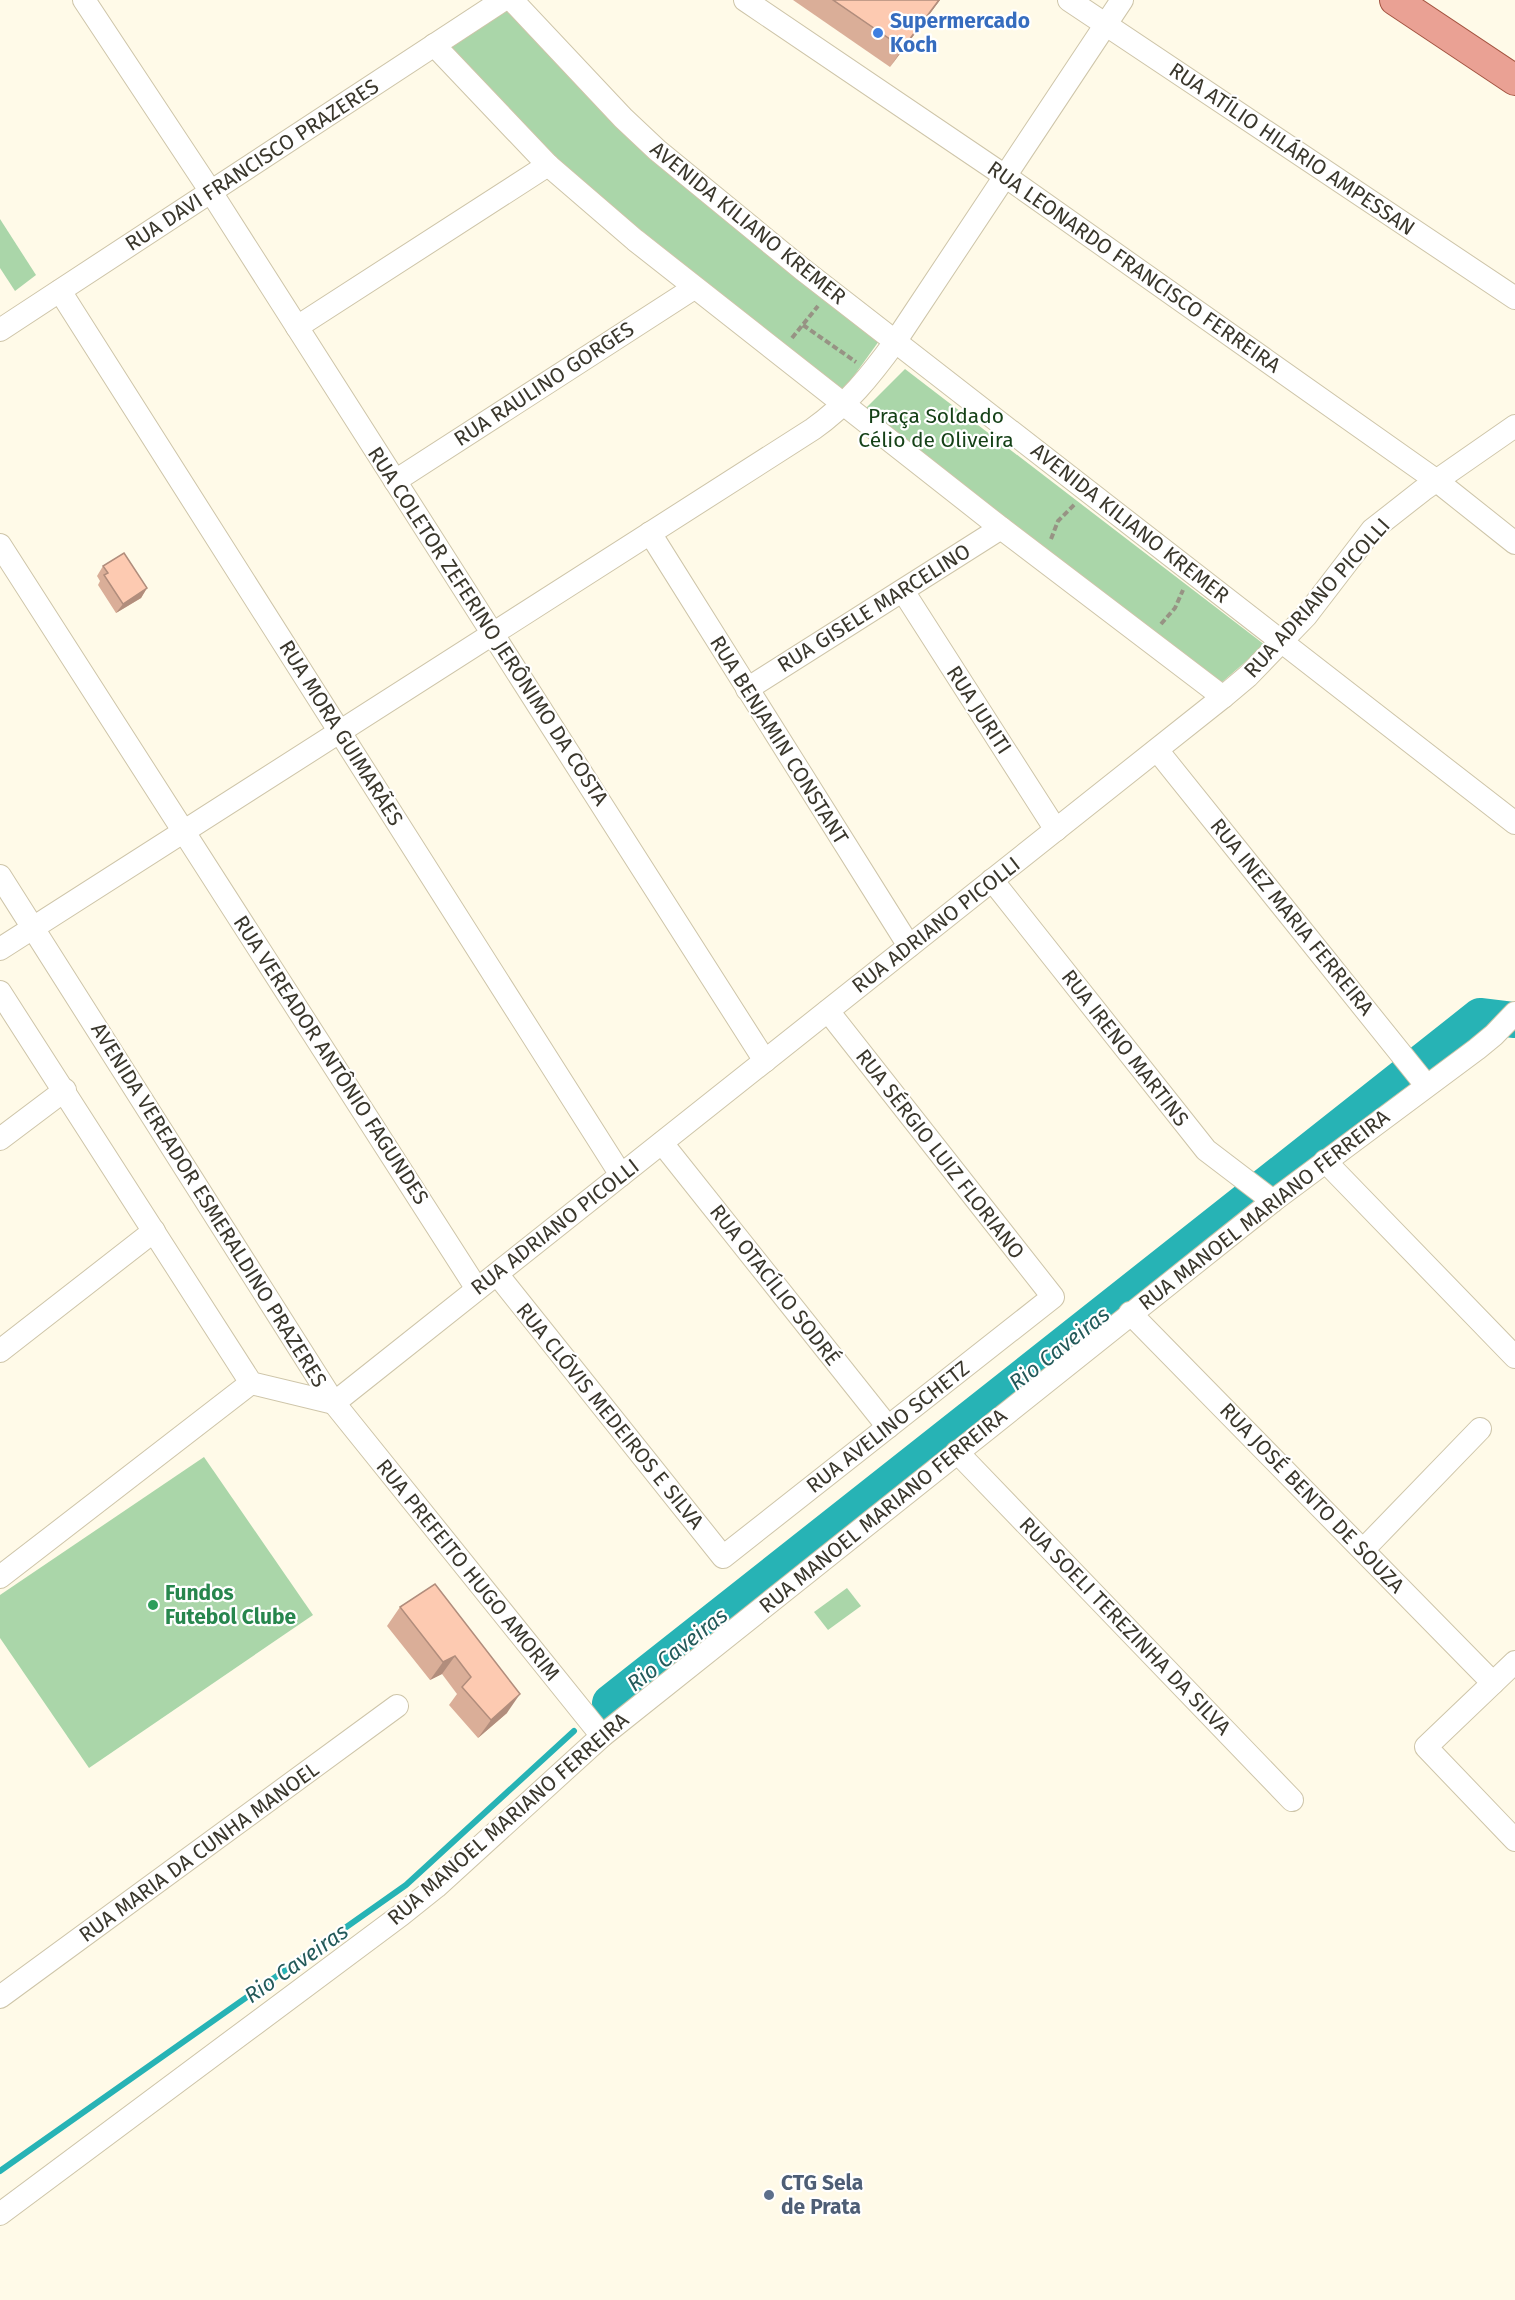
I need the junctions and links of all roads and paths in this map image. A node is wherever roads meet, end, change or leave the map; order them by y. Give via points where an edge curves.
1 (84, 0) edge
2 (503, 0) edge
3 (512, 0) edge
4 (745, 0) edge
5 (1069, 0) edge
6 (1122, 0) edge
7 (1395, 0) edge
8 (1106, 25) junction
9 (434, 45) junction
10 (1515, 80) edge
11 (548, 165) junction
12 (1005, 176) junction
13 (211, 192) junction
14 (694, 288) junction
15 (60, 291) junction
16 (831, 291) junction
17 (1515, 298) edge
18 (803, 325) junction
19 (297, 327) junction
20 (0, 330) edge
21 (895, 342) junction
22 (778, 354) junction
23 (873, 374) junction
24 (844, 405) junction
25 (1515, 426) edge
26 (395, 481) junction
27 (1437, 481) junction
28 (1095, 496) junction
29 (1002, 528) junction
30 (650, 533) junction
31 (1515, 543) edge
32 (0, 545) edge
33 (1049, 564) junction
34 (1188, 568) junction
35 (903, 591) junction
36 (492, 634) junction
37 (1142, 635) junction
38 (1282, 641) junction
39 (747, 689) junction
40 (1223, 697) junction
41 (340, 731) junction
42 (1157, 750) junction
43 (1515, 823) edge
44 (1056, 830) junction
45 (184, 831) junction
46 (0, 876) edge
47 (992, 880) junction
48 (33, 928) junction
49 (909, 946) junction
50 (0, 949) edge
51 (0, 992) edge
52 (828, 1011) junction
53 (1515, 1013) edge
54 (765, 1061) junction
55 (1424, 1082) junction
56 (65, 1090) junction
57 (0, 1139) edge
58 (662, 1143) junction
59 (1325, 1161) junction
60 (621, 1175) junction
61 (1271, 1199) junction
62 (154, 1230) junction
63 (497, 1274) junction
64 (477, 1289) junction
65 (1053, 1297) joint
66 (1130, 1313) junction
67 (0, 1350) edge
68 (1515, 1357) edge
69 (251, 1383) junction
70 (334, 1403) junction
71 (888, 1427) junction
72 (1480, 1429) dead end
73 (957, 1452) junction
74 (1363, 1550) junction
75 (723, 1557) joint
76 (0, 1577) edge
77 (1515, 1662) edge
78 (1493, 1683) junction
79 (397, 1706) dead end
80 (602, 1736) junction
81 (1292, 1800) dead end
82 (1515, 1840) edge
83 (0, 1997) edge
84 (0, 2214) edge

1 - 13 street, RUA COLETOR ZEFERINO JERÔNIMO DA COSTA
2 - 9 street, RUA DAVI FRANCISCO PRAZERES
3 - 16 street, AVENIDA KILIANO KREMER via 657,150
4 - 12 street, RUA LEONARDO FRANCISCO FERREIRA
5 - 8 street, RUA ATÍLIO HILÁRIO AMPESSAN
6 - 8 street
7 - 10 main road
8 - 12 street
8 - 17 street, RUA ATÍLIO HILÁRIO AMPESSAN
9 - 11 street
9 - 13 street, RUA DAVI FRANCISCO PRAZERES
11 - 14 street
11 - 19 street
12 - 21 street
12 - 27 street, RUA LEONARDO FRANCISCO FERREIRA
13 - 15 street, RUA DAVI FRANCISCO PRAZERES
13 - 19 street, RUA COLETOR ZEFERINO JERÔNIMO DA COSTA
14 - 22 street
14 - 26 street, RUA RAULINO GORGES
15 - 20 street, RUA DAVI FRANCISCO PRAZERES
15 - 41 street, RUA MORA GUIMARÃES
16 - 18 path
16 - 21 street, AVENIDA KILIANO KREMER
18 - 22 path
18 - 23 path
19 - 26 street, RUA COLETOR ZEFERINO JERÔNIMO DA COSTA
21 - 23 street
21 - 28 street, AVENIDA KILIANO KREMER
22 - 24 street
23 - 24 street
24 - 29 street
24 - 30 street
25 - 27 street, RUA ADRIANO PICOLLI
26 - 36 street, RUA COLETOR ZEFERINO JERÔNIMO DA COSTA
27 - 31 street, RUA LEONARDO FRANCISCO FERREIRA
27 - 38 street, RUA ADRIANO PICOLLI via 1372,530
28 - 33 path via 1074,505 1058,521 1050,542
28 - 34 street, AVENIDA KILIANO KREMER
29 - 33 street
29 - 35 street, RUA GISELE MARCELINO
30 - 36 street
30 - 39 street, RUA BENJAMIN CONSTANT
32 - 45 street, RUA VEREADOR ANTÔNIO FAGUNDES
33 - 37 street
34 - 37 path via 1175,608 1161,624
34 - 38 street, AVENIDA KILIANO KREMER
35 - 39 street, RUA GISELE MARCELINO
35 - 44 street, RUA JURITI
36 - 41 street
36 - 54 street, RUA COLETOR ZEFERINO JERÔNIMO DA COSTA
37 - 40 street
38 - 40 street, RUA ADRIANO PICOLLI
38 - 43 street, AVENIDA KILIANO KREMER
39 - 49 street, RUA BENJAMIN CONSTANT
40 - 42 street, RUA ADRIANO PICOLLI
41 - 45 street
41 - 60 street, RUA MORA GUIMARÃES
42 - 44 street, RUA ADRIANO PICOLLI
42 - 55 street, RUA INEZ MARIA FERREIRA
44 - 47 street, RUA ADRIANO PICOLLI
45 - 48 street
45 - 64 street, RUA VEREADOR ANTÔNIO FAGUNDES
46 - 48 street, AVENIDA VEREADOR ESMERALDINO PRAZERES
47 - 49 street, RUA ADRIANO PICOLLI
47 - 61 street, RUA IRENO MARTINS via 1206,1150
48 - 50 street
48 - 70 street, AVENIDA VEREADOR ESMERALDINO PRAZERES
49 - 52 street, RUA ADRIANO PICOLLI
51 - 56 street
52 - 54 street, RUA ADRIANO PICOLLI
52 - 65 street, RUA SÉRGIO LUIZ FLORIANO
53 - 55 street, RUA MANOEL MARIANO FERREIRA via 1494,1035
54 - 58 street, RUA ADRIANO PICOLLI
55 - 59 street, RUA MANOEL MARIANO FERREIRA
56 - 57 street
56 - 62 street
58 - 60 street, RUA ADRIANO PICOLLI
58 - 71 street, RUA OTACÍLIO SODRÉ
59 - 61 street, RUA MANOEL MARIANO FERREIRA
59 - 68 street
60 - 63 street, RUA ADRIANO PICOLLI
61 - 66 street, RUA MANOEL MARIANO FERREIRA
62 - 67 street
62 - 69 street
63 - 64 street, RUA ADRIANO PICOLLI
63 - 75 street, RUA CLÓVIS MEDEIROS E SILVA
64 - 70 street, RUA ADRIANO PICOLLI
65 - 71 street, RUA AVELINO SCHETZ
66 - 73 street, RUA MANOEL MARIANO FERREIRA
66 - 74 street, RUA JOSÉ BENTO DE SOUZA
69 - 70 street, AVENIDA VEREADOR ESMERALDINO PRAZERES
69 - 76 street
70 - 80 street, RUA PREFEITO HUGO AMORIM
71 - 75 street, RUA AVELINO SCHETZ
72 - 74 street
73 - 80 street, RUA MANOEL MARIANO FERREIRA
73 - 81 street, RUA SOELI TEREZINHA DA SILVA
74 - 78 street, RUA JOSÉ BENTO DE SOUZA
77 - 78 street
78 - 82 street via 1426,1748
79 - 83 street, RUA MARIA DA CUNHA MANOEL
80 - 84 street, RUA MANOEL MARIANO FERREIRA via 436,1887

